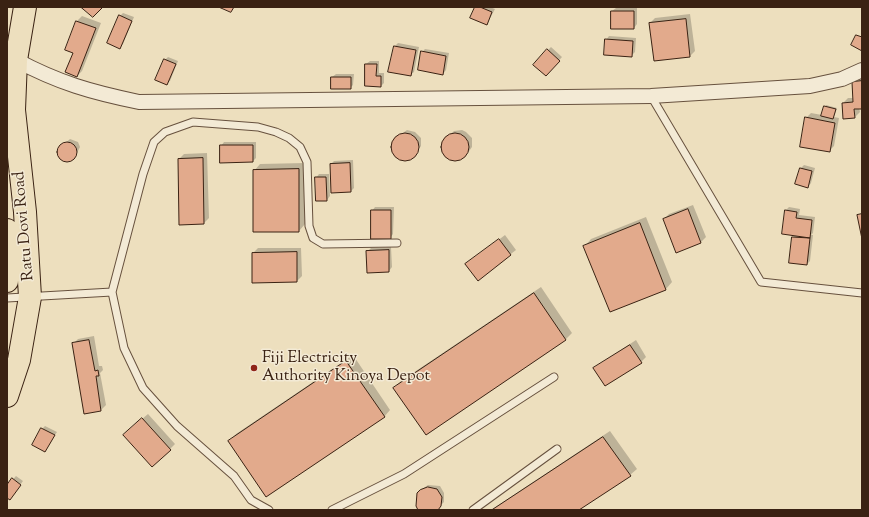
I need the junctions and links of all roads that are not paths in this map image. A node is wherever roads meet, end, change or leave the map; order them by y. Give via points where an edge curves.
1 (25, 7) edge
2 (16, 60) junction
3 (862, 70) edge
4 (651, 96) junction
5 (7, 230) edge
6 (397, 243) dead end
7 (7, 281) edge
8 (112, 292) junction
9 (862, 293) edge
10 (30, 297) junction
11 (7, 298) edge
12 (554, 378) dead end
13 (7, 396) edge
14 (557, 449) dead end
15 (269, 510) edge
16 (332, 510) edge
17 (473, 510) edge

1 - 2 main road, Ratu Dovi Road
2 - 4 street via 62,83 139,102
2 - 10 main road, Ratu Dovi Road via 14,110 25,212
3 - 4 street via 842,79 810,86
4 - 9 lane via 761,282
5 - 7 main road, Ratu Dovi Road
6 - 8 lane via 323,244 313,238 309,226 307,162 300,147 276,132 258,127 193,122 165,132 154,142
8 - 10 lane
8 - 15 lane via 124,348 143,388 177,426 234,476 251,500
10 - 11 lane
10 - 13 main road, Ratu Dovi Road via 19,360
12 - 16 lane via 404,474
14 - 17 lane

